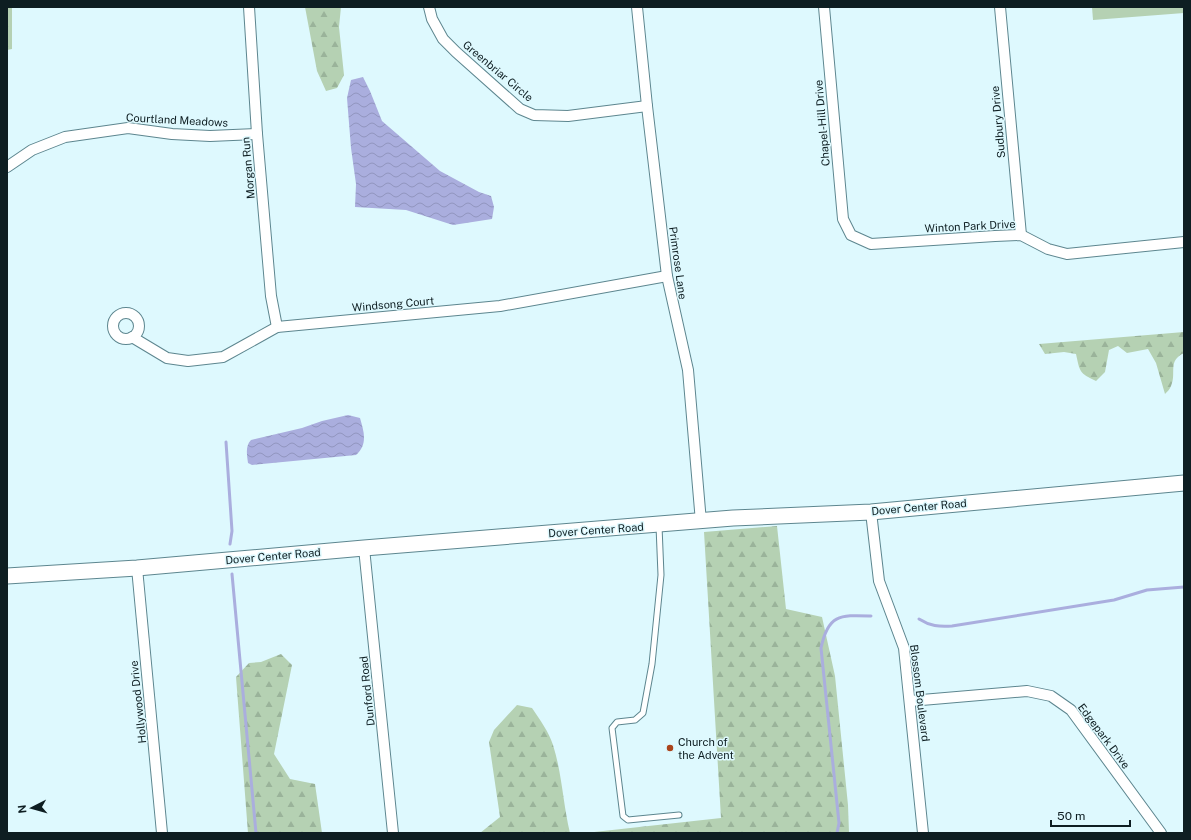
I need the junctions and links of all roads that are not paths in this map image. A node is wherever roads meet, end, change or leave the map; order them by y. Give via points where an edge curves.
1 (249, 7) edge
2 (429, 7) edge
3 (637, 7) edge
4 (824, 7) edge
5 (1000, 7) edge
6 (647, 106) junction
7 (257, 134) junction
8 (7, 167) edge
9 (851, 235) joint
10 (1021, 235) junction
11 (1184, 242) edge
12 (667, 276) junction
13 (277, 327) junction
14 (132, 337) dead end
15 (1184, 483) edge
16 (871, 512) junction
17 (701, 522) junction
18 (658, 525) junction
19 (364, 548) junction
20 (137, 568) junction
21 (7, 576) edge
22 (910, 701) junction
23 (680, 815) dead end
24 (162, 833) edge
25 (393, 833) edge
26 (924, 833) edge
27 (1161, 833) edge

1 - 7 street, Morgan Run
2 - 6 street, Greenbriar Circle via 432,19 443,39 525,111 534,115 568,116
3 - 6 street, Primrose Lane
4 - 9 street, Chapel-Hill Drive via 843,219
5 - 10 street, Sudbury Drive
6 - 12 street, Primrose Lane
7 - 8 street, Courtland Meadows via 210,136 128,128 65,137 32,150
7 - 13 street, Morgan Run via 271,296
9 - 10 street, Winton Park Drive via 871,244
10 - 11 street, Winton Park Drive via 1048,249 1067,254
12 - 13 street, Windsong Court via 500,306
12 - 17 street, Primrose Lane via 688,370
13 - 14 street, Windsong Court via 223,357 188,361 167,358
15 - 16 street, Dover Center Road
16 - 17 street, Dover Center Road via 733,518
16 - 22 street, Blossom Boulevard via 878,581 904,648
17 - 18 street, Dover Center Road
18 - 19 street, Dover Center Road
18 - 23 lane via 661,575 652,664 643,713 634,720 616,722 612,728 623,816 628,820
19 - 20 street, Dover Center Road
19 - 25 street, Dunford Road
20 - 21 street, Dover Center Road
20 - 24 street, Hollywood Drive
22 - 26 street, Blossom Boulevard
22 - 27 street, Edgepark Drive via 1027,691 1051,696 1071,710

